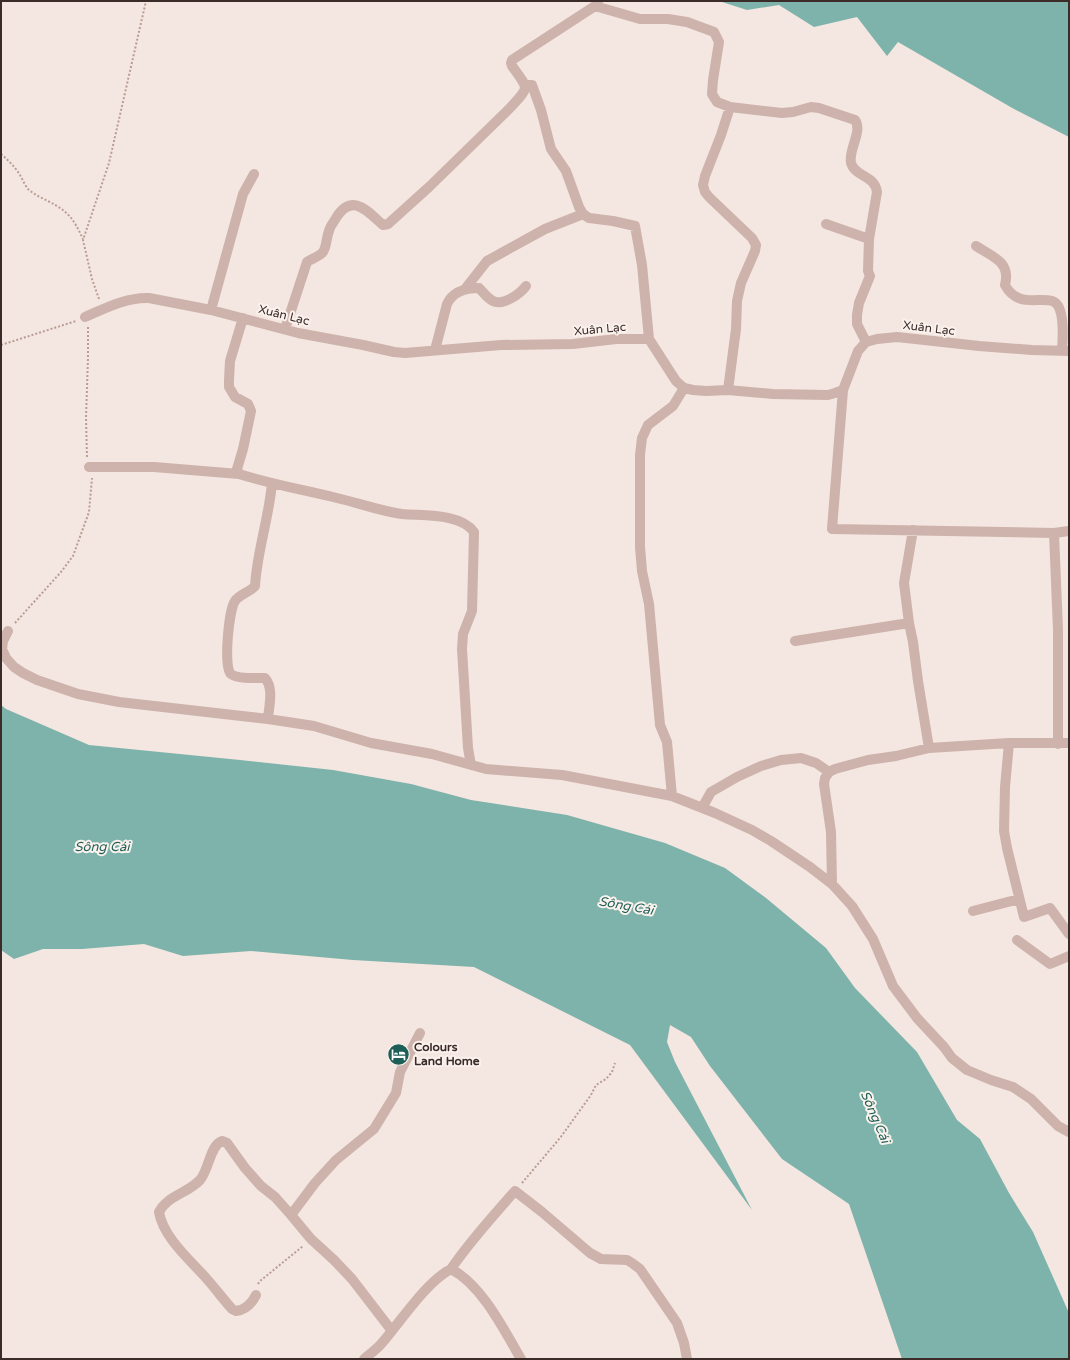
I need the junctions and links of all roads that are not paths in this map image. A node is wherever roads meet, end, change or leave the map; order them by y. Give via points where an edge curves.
1 (597, 3) edge
2 (525, 85) junction
3 (730, 107) junction
4 (254, 174) dead end
5 (583, 214) junction
6 (826, 224) dead end
7 (869, 239) junction
8 (976, 246) dead end
9 (526, 286) dead end
10 (465, 289) junction
11 (211, 310) junction
12 (85, 317) road end
13 (243, 318) junction
14 (285, 329) junction
15 (649, 339) junction
16 (866, 342) junction
17 (435, 350) junction
18 (1066, 351) edge
19 (684, 388) junction
20 (728, 390) junction
21 (843, 390) junction
22 (89, 467) road end
23 (238, 474) junction
24 (272, 483) junction
25 (913, 530) junction
26 (1069, 531) edge
27 (1054, 533) junction
28 (909, 623) junction
29 (8, 630) road end
30 (795, 641) dead end
31 (268, 719) junction
32 (1009, 743) junction
33 (1058, 744) junction
34 (1069, 744) edge
35 (929, 748) junction
36 (471, 765) junction
37 (829, 772) junction
38 (672, 796) junction
39 (702, 808) junction
40 (832, 884) junction
41 (1019, 899) junction
42 (973, 911) dead end
43 (1069, 934) edge
44 (1017, 940) dead end
45 (1069, 956) edge
46 (420, 1033) dead end
47 (1069, 1132) edge
48 (291, 1215) junction
49 (451, 1269) junction
50 (256, 1295) road end
51 (392, 1331) junction
52 (364, 1359) edge
53 (521, 1359) edge
54 (687, 1359) edge

1 - 2 street via 512,60 512,66
1 - 3 street via 640,18 687,22 714,32 720,42 712,94 717,102
2 - 5 street via 532,85 551,149 566,171
2 - 14 street via 525,90 510,108 429,188 388,224 383,225 359,206 345,206 329,230 322,253 307,262
3 - 7 street via 782,113 811,107 855,120 857,131 852,146 851,162 854,169 877,186
3 - 20 street via 703,184 709,197 752,238 756,245 737,301
4 - 11 street via 243,194
5 - 10 street via 545,229 487,261
5 - 15 street via 589,218 635,226 642,265
6 - 7 street
7 - 16 street via 870,276 857,315
8 - 18 street via 1005,267 1005,285 1013,297 1028,301 1049,300 1056,303 1060,309
9 - 10 street via 516,296 499,302 491,300 479,288
10 - 17 street via 450,297
11 - 12 street, Xuân Lạc via 139,298 125,300
11 - 13 street, Xuân Lạc
13 - 14 street, Xuân Lạc
13 - 23 street via 230,361 229,380 229,387 235,397 248,404 251,412 237,469
14 - 17 street, Xuân Lạc via 394,352
15 - 17 street, Xuân Lạc
15 - 19 street via 676,381
16 - 18 street, Xuân Lạc via 897,337 979,346
16 - 21 street via 858,351
19 - 20 street
19 - 38 street via 673,406 648,425 642,438 640,455 641,565 649,604 660,725 667,742
20 - 21 street via 828,395
21 - 25 street via 832,529
22 - 23 street via 154,467
23 - 24 street
24 - 31 street via 254,586 234,603 227,657 229,671 234,675 265,678 268,682
24 - 36 street via 382,510 451,519 472,528 472,611 463,634 462,649
25 - 27 street
25 - 28 street via 904,583
26 - 27 street
27 - 33 street via 1058,630
28 - 30 street
28 - 35 street
29 - 31 street via 2,649 6,658 23,673 58,688 119,702
31 - 36 street via 314,726 371,743 432,754
32 - 33 street
32 - 35 street
32 - 41 street via 1004,831
33 - 34 street
35 - 37 street via 868,760
36 - 38 street via 562,775
37 - 39 street via 816,763 801,758 781,760 736,777 711,792
37 - 40 street via 824,784 831,832
38 - 39 street
39 - 40 street via 771,841
40 - 47 street via 852,906 873,939 893,986 952,1058 967,1070 1019,1091 1031,1099 1058,1126
41 - 42 street
41 - 43 street via 1024,917 1050,908
44 - 45 street via 1050,964
46 - 48 street via 400,1072 396,1093 374,1129 336,1160
48 - 50 street via 261,1186 227,1143 222,1141 214,1149 201,1179 165,1204 159,1212 163,1226 178,1247 232,1309 241,1311 251,1304
48 - 51 street via 311,1239 352,1279
49 - 51 street via 424,1293
49 - 53 street via 468,1280 485,1301
49 - 54 street via 515,1191 590,1253 601,1259 626,1260 640,1269 677,1323
51 - 52 street

